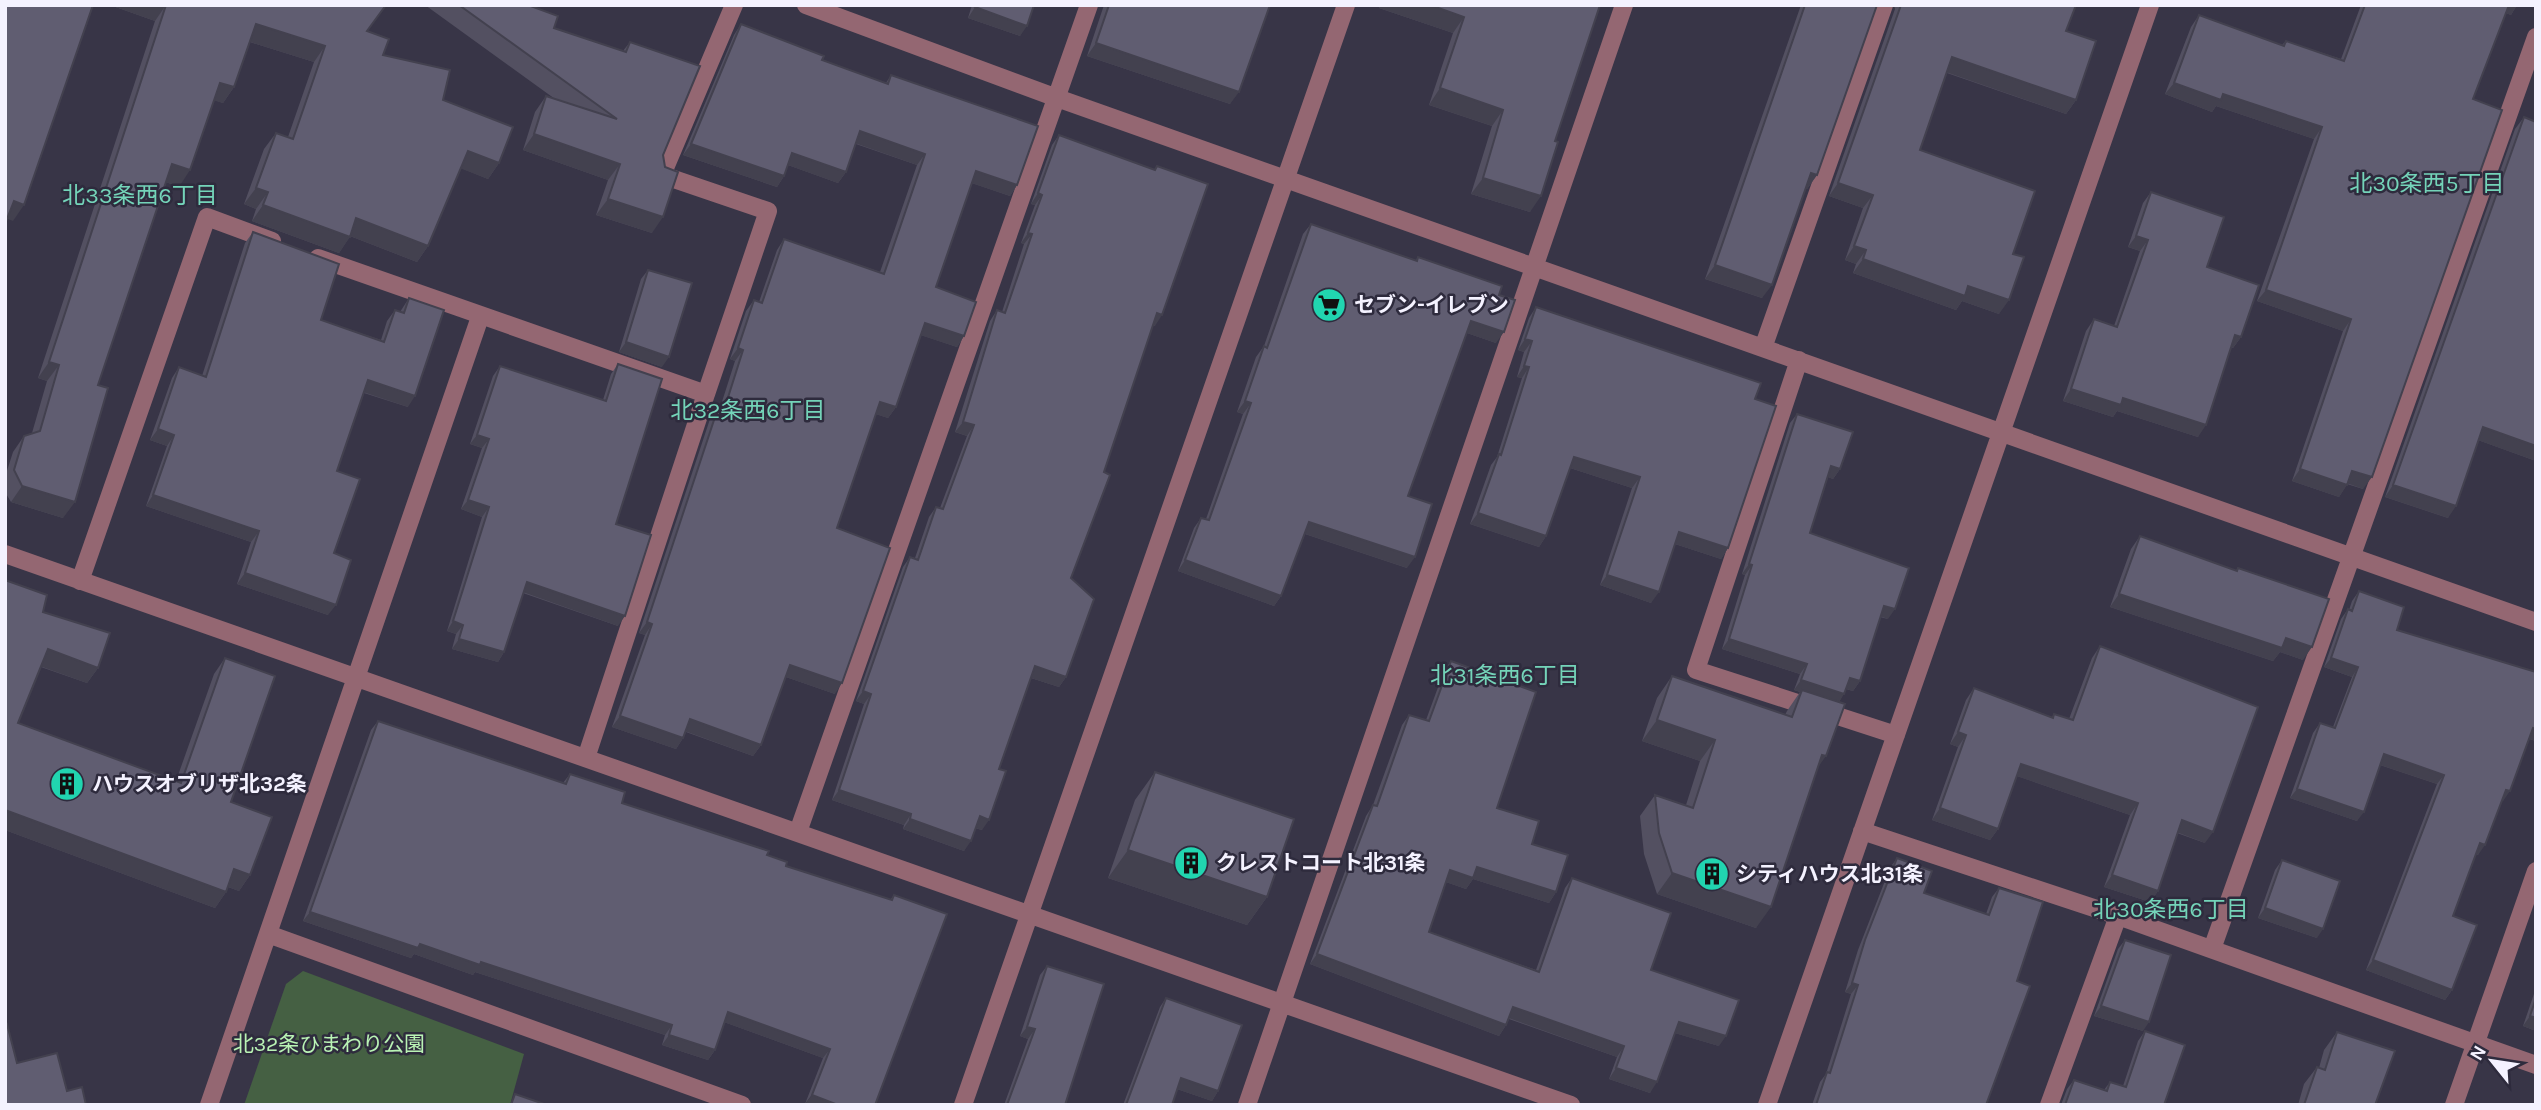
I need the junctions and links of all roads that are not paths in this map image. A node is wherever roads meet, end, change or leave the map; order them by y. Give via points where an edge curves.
1 (734, 5) edge
2 (806, 5) edge
3 (1089, 5) edge
4 (1346, 5) edge
5 (1624, 5) edge
6 (1884, 5) edge
7 (2150, 5) edge
8 (2536, 37) edge
9 (1057, 98) junction
10 (1287, 179) junction
11 (1532, 266) junction
12 (480, 317) junction
13 (1763, 348) junction
14 (1799, 360) junction
15 (706, 394) junction
16 (2003, 432) junction
17 (5, 554) edge
18 (2350, 556) junction
19 (80, 581) junction
20 (2536, 622) edge
21 (357, 678) junction
22 (1896, 735) junction
23 (586, 758) junction
24 (1862, 831) junction
25 (798, 832) junction
26 (2536, 871) edge
27 (1030, 914) junction
28 (2118, 916) junction
29 (268, 934) junction
30 (2212, 949) junction
31 (1283, 1004) junction
32 (2475, 1044) junction
33 (2536, 1065) edge
34 (209, 1105) edge
35 (742, 1105) edge
36 (963, 1105) edge
37 (1247, 1105) edge
38 (1571, 1105) edge
39 (1767, 1105) edge
40 (2049, 1105) edge
41 (2455, 1105) edge

1 - 15 street via 662,175 768,211
2 - 9 street
3 - 9 street
4 - 10 street
5 - 11 street
6 - 13 street
7 - 16 street
8 - 18 street
9 - 10 street
9 - 25 street
10 - 11 street
10 - 27 street
11 - 13 street
11 - 31 street
12 - 15 street
12 - 19 street via 207,217
12 - 21 street
13 - 14 street
14 - 16 street
14 - 22 street via 1696,670
15 - 23 street
16 - 18 street
16 - 22 street
17 - 19 street
18 - 20 street
18 - 30 street
19 - 21 street
21 - 23 street
21 - 29 street
22 - 24 street
23 - 25 street
24 - 28 street
24 - 39 street
25 - 27 street
26 - 32 street
27 - 31 street
27 - 36 street
28 - 30 street
28 - 40 street
29 - 34 street
29 - 35 street
30 - 32 street
31 - 37 street
31 - 38 street
32 - 33 street
32 - 41 street

